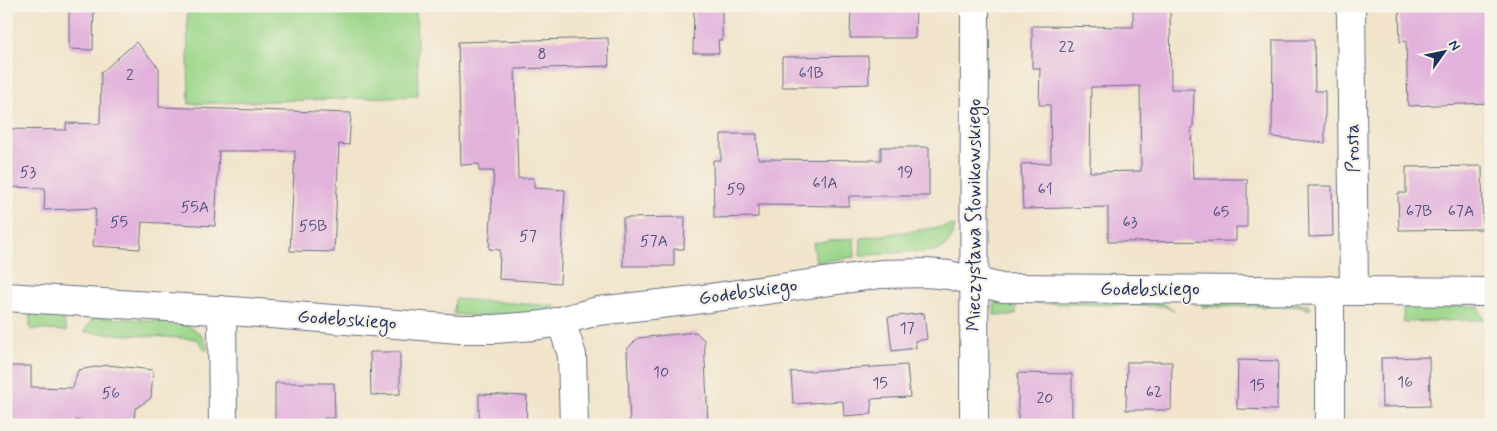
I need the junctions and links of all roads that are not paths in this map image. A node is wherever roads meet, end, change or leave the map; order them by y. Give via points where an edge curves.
1 (975, 6) edge
2 (1350, 6) edge
3 (974, 281) junction
4 (1342, 290) junction
5 (1491, 292) edge
6 (6, 297) edge
7 (222, 310) junction
8 (561, 321) junction
9 (223, 425) edge
10 (574, 425) edge
11 (974, 425) edge
12 (1330, 425) edge

1 - 3 street, Mieczysława Słowikowskiego
2 - 4 street, Prosta
3 - 4 street, Godebskiego via 1002,288
3 - 8 street, Godebskiego via 937,273 881,274 598,311
3 - 11 street, Mieczysława Słowikowskiego
4 - 5 street, Godebskiego
4 - 12 street, Prosta
6 - 7 street, Godebskiego
7 - 8 street, Godebskiego via 459,328 527,327
7 - 9 street
8 - 10 street via 572,355

